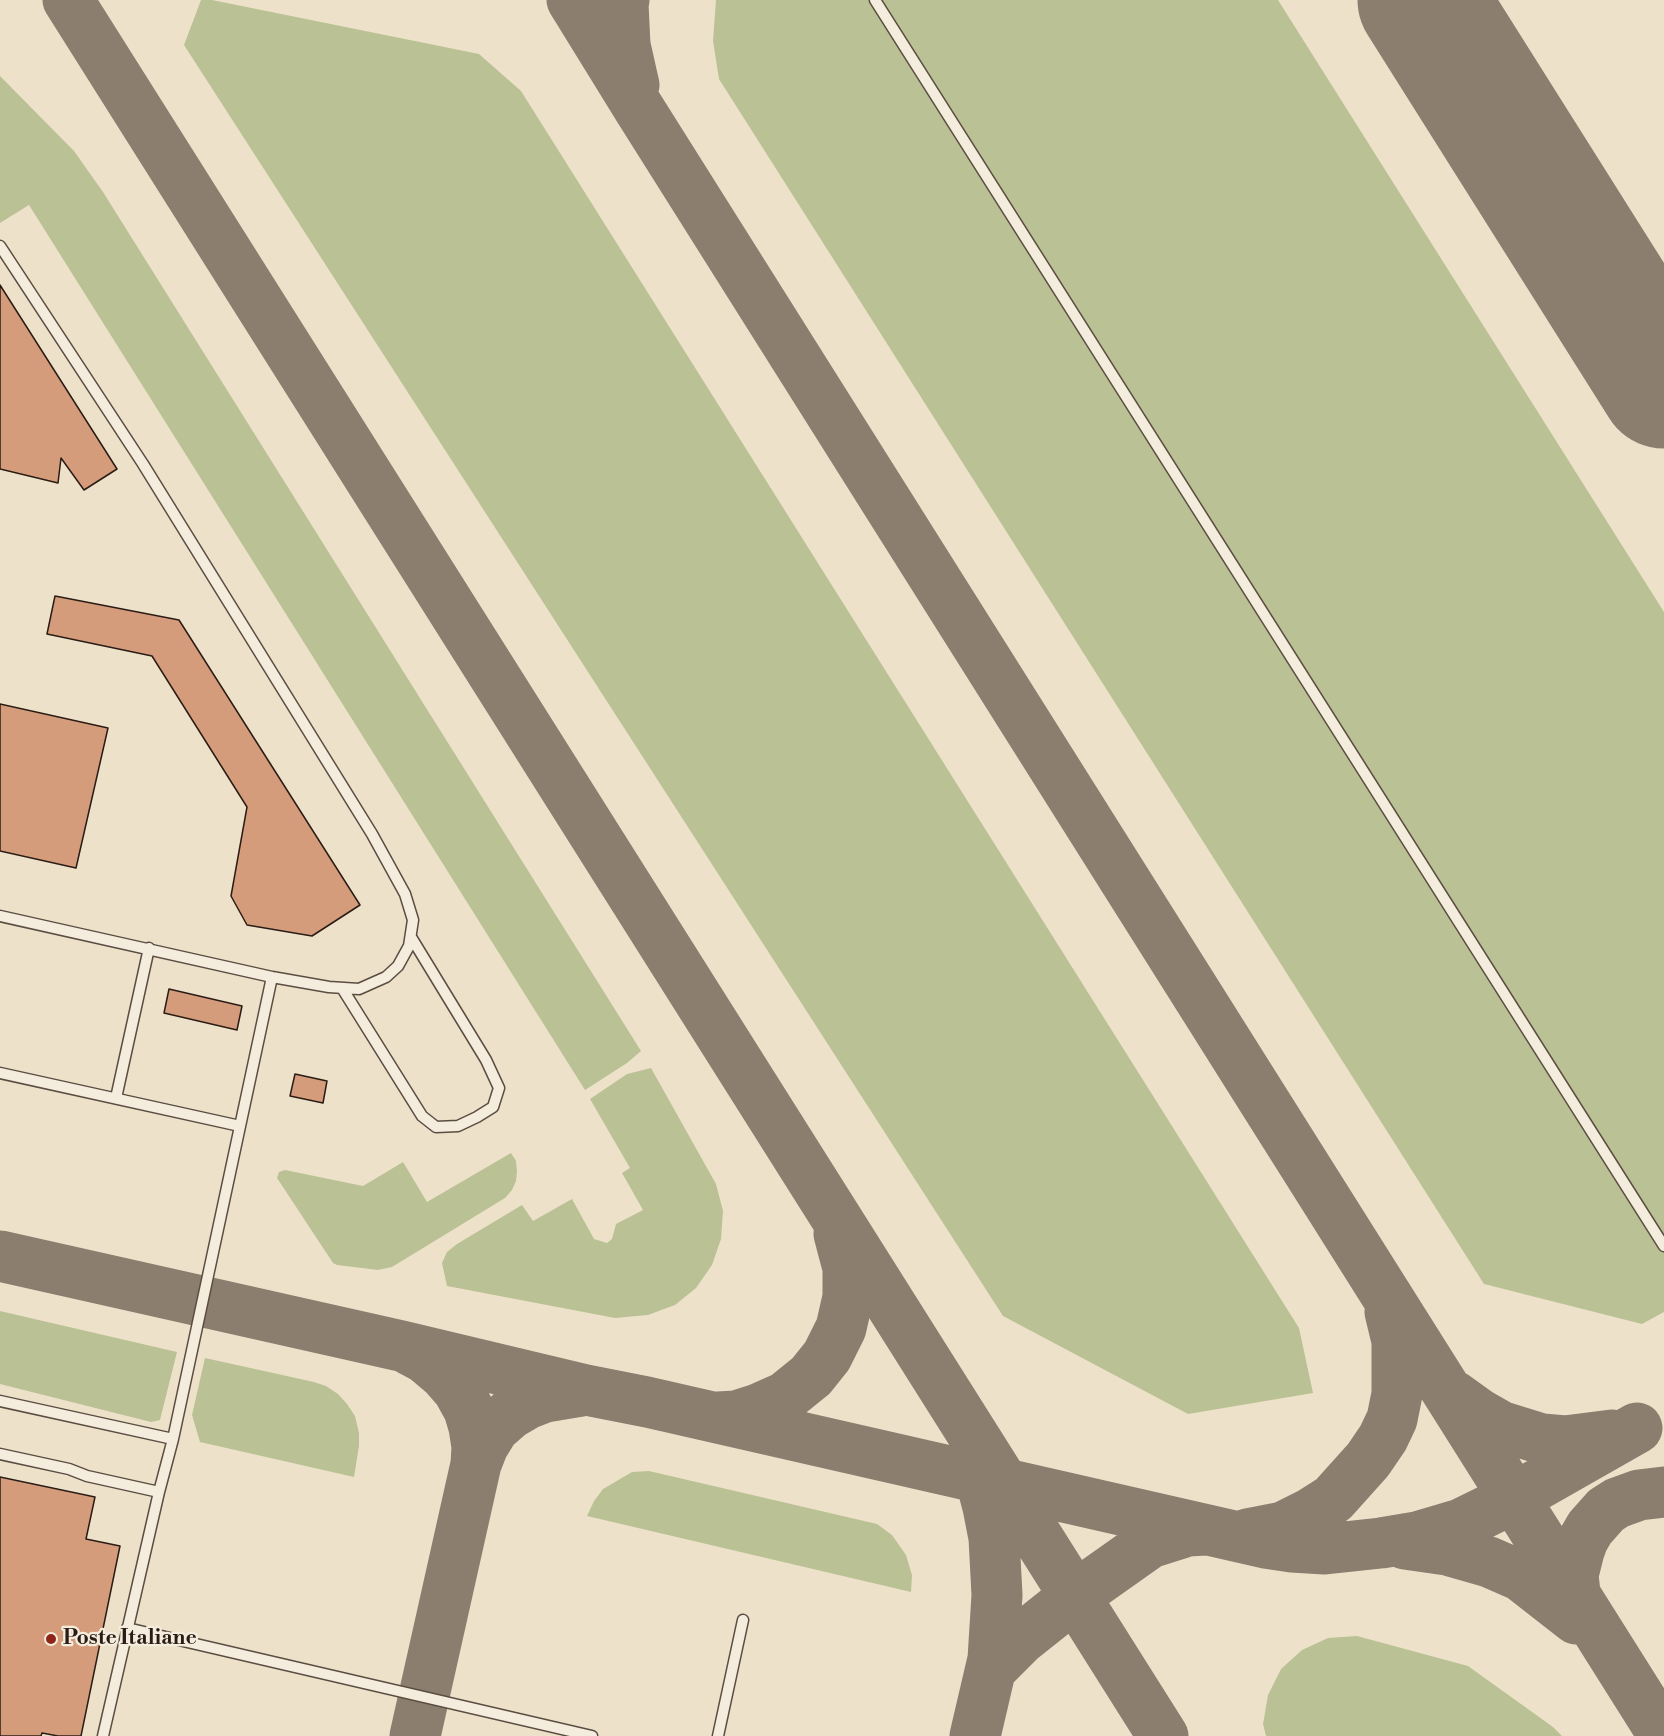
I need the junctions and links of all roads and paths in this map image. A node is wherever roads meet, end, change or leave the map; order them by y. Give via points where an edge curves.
1 (875, 0) edge
2 (0, 246) edge
3 (0, 916) edge
4 (411, 938) junction
5 (149, 948) junction
6 (272, 977) junction
7 (342, 988) junction
8 (0, 1074) edge
9 (116, 1098) junction
10 (240, 1126) junction
11 (1664, 1246) edge
12 (0, 1401) edge
13 (173, 1439) junction
14 (0, 1454) edge
15 (159, 1492) junction
16 (743, 1620) dead end
17 (128, 1628) junction
18 (103, 1736) edge
19 (592, 1736) edge
20 (717, 1736) edge

1 - 11 lane
2 - 4 lane via 143,464 372,834 405,894 412,920
3 - 5 lane
4 - 7 lane via 398,966 386,977 358,989
4 - 7 lane via 486,1060 498,1088 493,1107 458,1126 436,1128 422,1116
5 - 6 lane
5 - 9 lane
6 - 7 lane
6 - 10 lane
8 - 9 lane
9 - 10 lane
10 - 13 lane
12 - 13 lane
13 - 15 lane
14 - 15 lane
15 - 17 lane
16 - 20 lane
17 - 18 lane
17 - 19 lane

